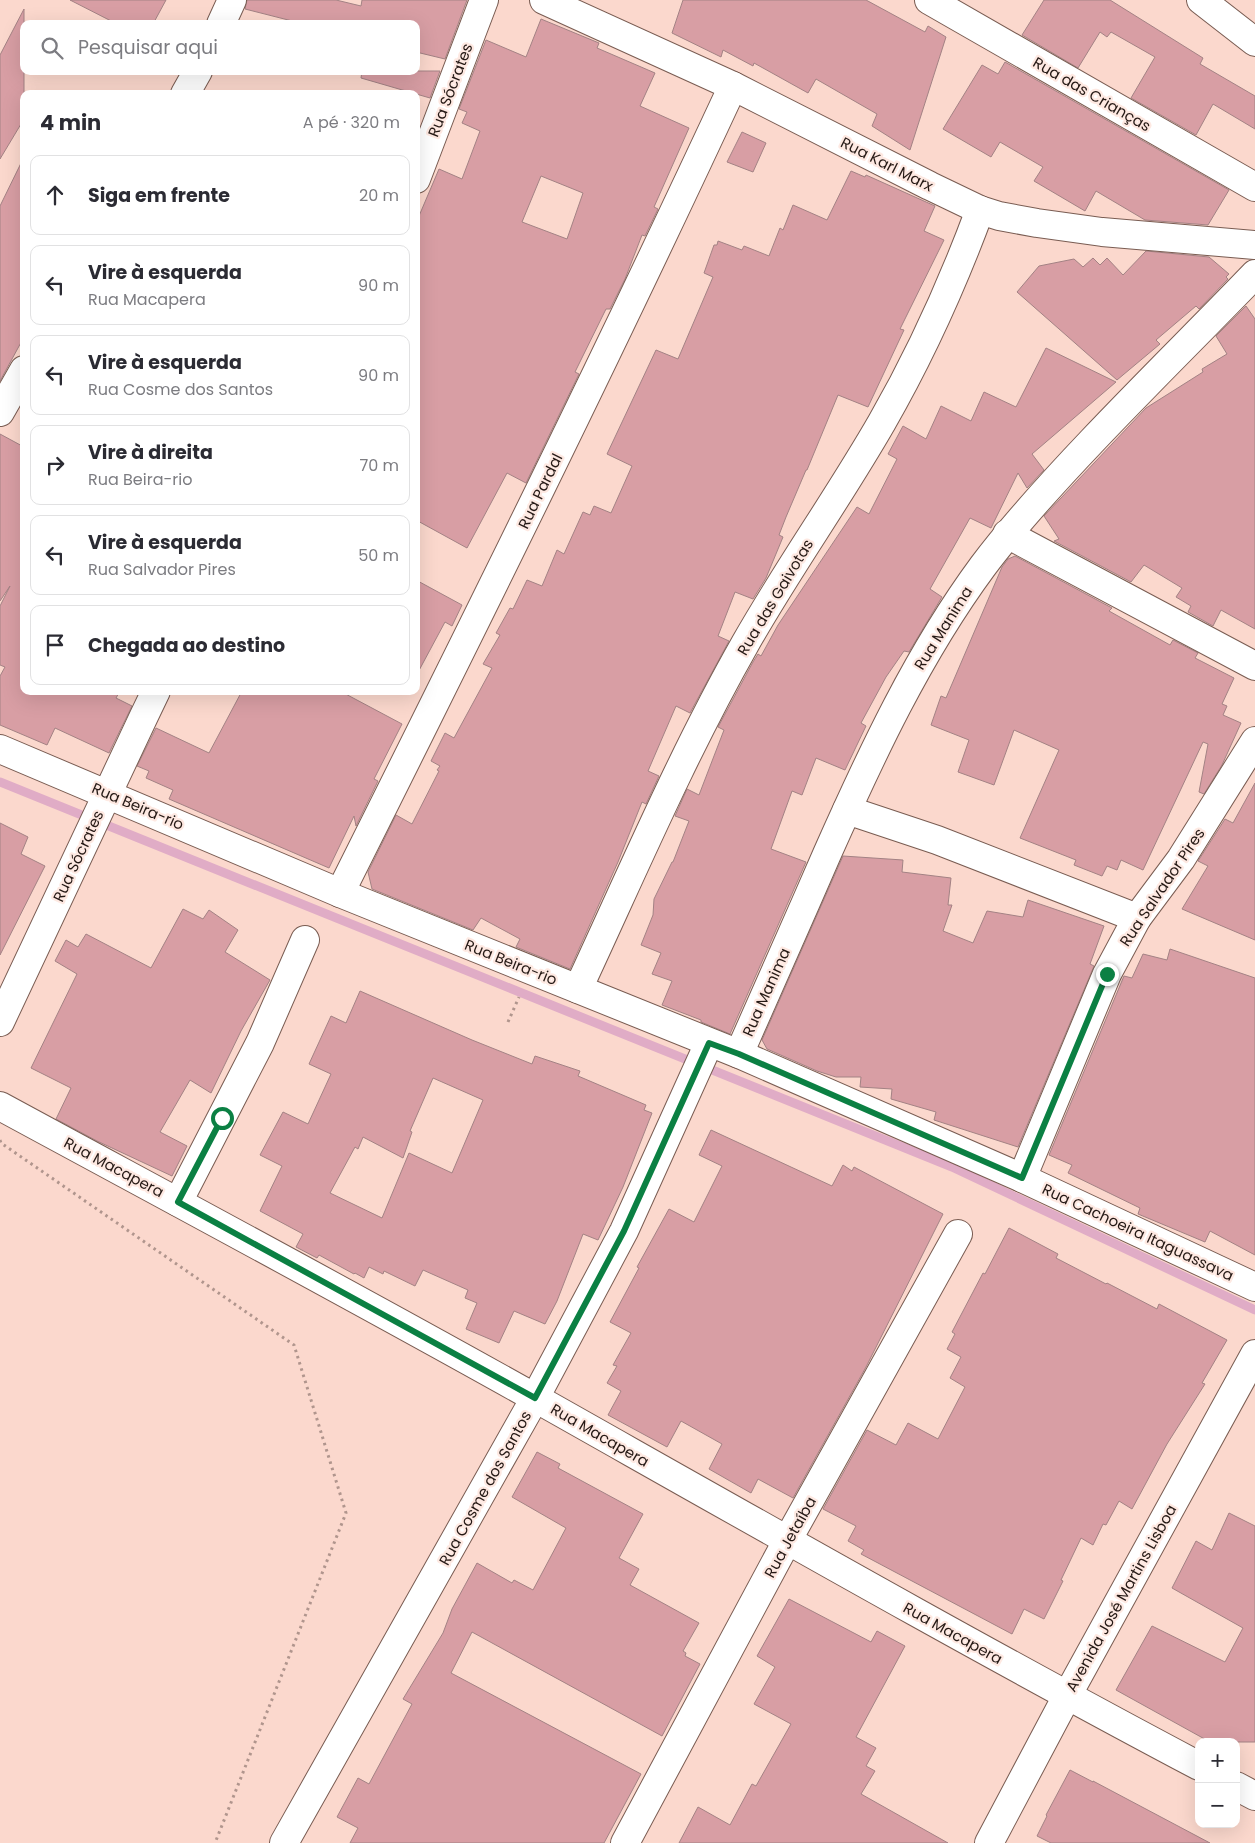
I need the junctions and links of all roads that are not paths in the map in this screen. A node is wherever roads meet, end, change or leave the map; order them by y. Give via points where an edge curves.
1 (232, 0) edge
2 (484, 0) edge
3 (544, 0) edge
4 (929, 0) edge
5 (1201, 0) edge
6 (223, 20) edge
7 (1255, 42) edge
8 (196, 75) edge
9 (733, 86) junction
10 (187, 90) edge
11 (420, 168) edge
12 (1255, 187) edge
13 (980, 210) junction
14 (1255, 245) edge
15 (1255, 274) edge
16 (20, 377) edge
17 (0, 412) edge
18 (1007, 534) junction
19 (1255, 666) edge
20 (154, 695) edge
21 (1255, 741) edge
22 (0, 749) edge
23 (105, 798) junction
24 (847, 810) junction
25 (340, 892) junction
26 (1137, 918) junction
27 (306, 940) dead end
28 (578, 989) junction
29 (0, 1022) edge
30 (706, 1049) junction
31 (739, 1054) junction
32 (0, 1106) edge
33 (1022, 1178) junction
34 (178, 1202) junction
35 (958, 1234) dead end
36 (1255, 1287) edge
37 (1255, 1354) edge
38 (535, 1398) junction
39 (787, 1541) junction
40 (1067, 1696) junction
41 (1195, 1764) edge
42 (1240, 1788) edge
43 (1255, 1796) edge
44 (284, 1843) edge
45 (625, 1843) edge
46 (989, 1843) edge

1 - 6 street
2 - 11 street, Rua Sócrates
3 - 9 street, Rua Karl Marx
4 - 12 street, Rua das Crianças
5 - 7 street
8 - 10 street
9 - 13 street, Rua Karl Marx
9 - 25 street, Rua Pardal via 513,547
13 - 14 street, Rua Karl Marx via 1028,222 1102,232
13 - 28 street, Rua das Gaivotas via 936,318 883,420 783,580 710,706
15 - 18 street, Rua Manima via 1053,481
16 - 17 street
18 - 19 street
18 - 24 street, Rua Manima via 942,628 894,710
20 - 23 street, Rua Sócrates
21 - 26 street, Rua Salvador Pires via 1181,859
22 - 23 street, Rua Beira-rio
23 - 25 street, Rua Beira-rio
23 - 29 street, Rua Sócrates
24 - 26 street via 945,843
24 - 31 street, Rua Manima
25 - 28 street, Rua Beira-rio
26 - 33 street, Rua Salvador Pires via 1107,974
27 - 34 street via 260,1043
28 - 30 street, Rua Beira-rio
30 - 31 street, Rua Beira-rio
30 - 38 street, Rua Cosme dos Santos via 624,1231
31 - 33 street, Rua Beira-rio
32 - 34 street, Rua Macapera
33 - 36 street, Rua Cachoeira Itaguassava
34 - 38 street, Rua Macapera
35 - 39 street, Rua Jetaíba
37 - 40 street, Avenida José Martins Lisboa
38 - 39 street, Rua Macapera
38 - 44 street, Rua Cosme dos Santos
39 - 40 street, Rua Macapera
39 - 45 street, Rua Jetaíba
40 - 41 street, Rua Macapera
40 - 46 street, Avenida José Martins Lisboa
42 - 43 street

